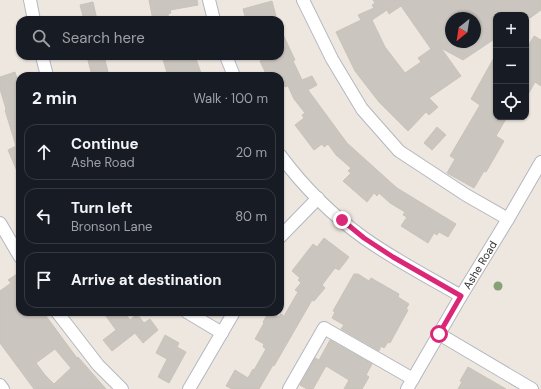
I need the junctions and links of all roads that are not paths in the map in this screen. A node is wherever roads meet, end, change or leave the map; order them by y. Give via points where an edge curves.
1 (30, 0) edge
2 (209, 0) edge
3 (302, 0) edge
4 (33, 16) edge
5 (213, 16) edge
6 (43, 60) edge
7 (228, 60) edge
8 (46, 72) edge
9 (232, 72) edge
10 (284, 160) edge
11 (541, 162) edge
12 (318, 198) junction
13 (508, 219) junction
14 (0, 223) edge
15 (284, 233) edge
16 (16, 250) edge
17 (461, 296) junction
18 (60, 316) edge
19 (194, 316) edge
20 (232, 316) edge
21 (222, 333) junction
22 (439, 334) junction
23 (410, 384) edge
24 (0, 385) edge
25 (3, 389) edge
26 (122, 389) edge
27 (189, 389) edge
28 (289, 389) edge
29 (532, 389) edge

1 - 4 street
2 - 5 street
3 - 13 street via 332,59 362,109 399,151
6 - 8 street
7 - 9 street
10 - 12 street
11 - 13 street, Ashe Road
12 - 15 street
12 - 17 street via 364,238
13 - 17 street, Ashe Road
14 - 16 street
17 - 22 street, Ashe Road
18 - 26 street via 98,365
19 - 21 street
20 - 21 street
21 - 27 street
22 - 23 street, Ashe Road
22 - 29 street
23 - 28 street via 324,328
24 - 25 street

